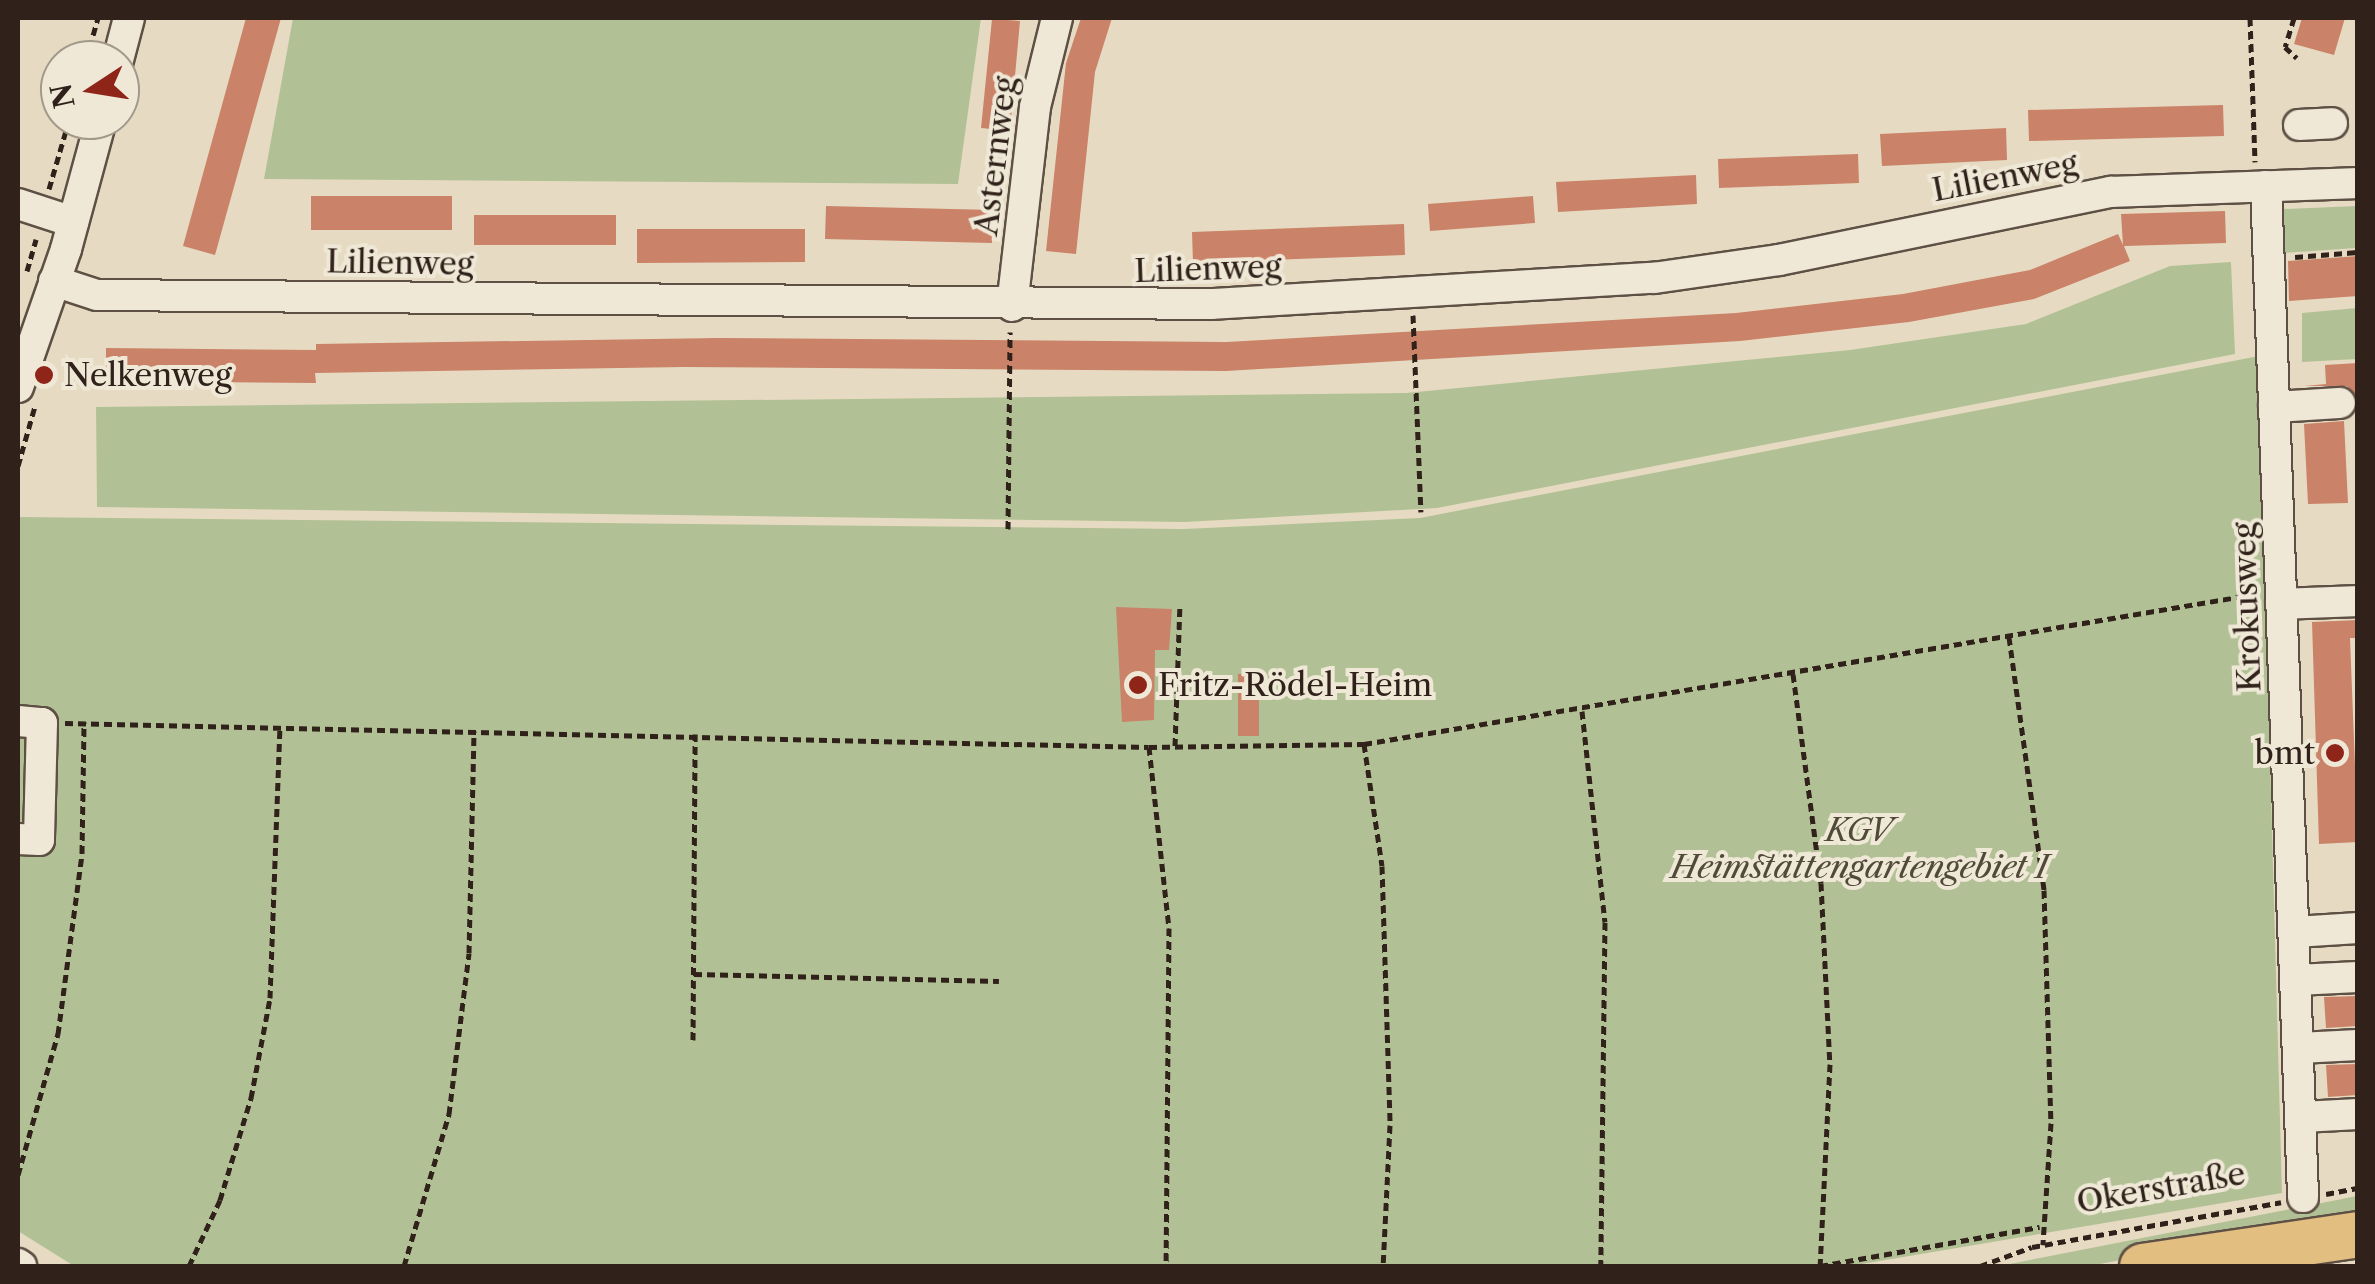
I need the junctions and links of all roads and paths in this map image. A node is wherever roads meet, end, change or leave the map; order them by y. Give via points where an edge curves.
1 (1057, 18) edge
2 (2250, 18) edge
3 (2294, 18) edge
4 (2297, 58) dead end
5 (2299, 124) dead end
6 (2332, 124) dead end
7 (96, 140) edge
8 (2358, 184) edge
9 (2266, 186) junction
10 (18, 204) edge
11 (73, 222) junction
12 (2358, 252) edge
13 (2267, 260) junction
14 (54, 281) junction
15 (1413, 295) junction
16 (1012, 306) junction
17 (18, 387) edge
18 (2340, 403) dead end
19 (2274, 406) junction
20 (1421, 512) dead end
21 (1008, 529) dead end
22 (2271, 599) junction
23 (2358, 601) edge
24 (1180, 604) dead end
25 (2010, 637) junction
26 (1793, 674) junction
27 (1582, 710) junction
28 (30, 722) edge
29 (84, 722) junction
30 (280, 726) junction
31 (474, 730) junction
32 (694, 734) junction
33 (1364, 744) junction
34 (1149, 746) junction
35 (1175, 746) junction
36 (18, 839) edge
37 (2358, 928) edge
38 (2295, 932) junction
39 (694, 974) junction
40 (2358, 977) edge
41 (2296, 980) junction
42 (999, 982) dead end
43 (693, 1040) dead end
44 (2358, 1045) edge
45 (2299, 1048) junction
46 (2358, 1114) edge
47 (2302, 1116) junction
48 (18, 1175) edge
49 (2358, 1188) edge
50 (2303, 1197) junction
51 (2040, 1227) junction
52 (2358, 1234) edge
53 (2043, 1245) junction
54 (189, 1266) edge
55 (404, 1266) edge
56 (1166, 1266) edge
57 (1383, 1266) edge
58 (1601, 1266) edge
59 (1980, 1266) edge
60 (2142, 1266) edge

1 - 16 street, Asternweg via 1035,107
2 - 9 path via 2256,174
3 - 4 path via 2286,47
5 - 6 street
7 - 11 street
8 - 9 street, Lilienweg
9 - 13 street, Krokusweg
9 - 15 street, Lilienweg via 2096,195 1716,270
10 - 11 street
11 - 14 street
12 - 13 path
13 - 19 street, Krokusweg
14 - 16 street, Lilienweg via 96,294
14 - 17 street
15 - 16 street, Lilienweg
15 - 20 path
16 - 21 path
18 - 19 street
19 - 22 street, Krokusweg
22 - 23 street
22 - 25 path
22 - 38 street, Krokusweg via 2306,888
24 - 35 path
25 - 26 path
25 - 51 path via 2044,890 2051,1124
26 - 27 path
26 - 51 path via 1821,882 1829,1046 1820,1266
27 - 33 path
27 - 58 path via 1605,922
28 - 29 path
28 - 36 street via 40,840
29 - 30 path
29 - 48 path via 82,853 58,1034
30 - 31 path
30 - 54 path via 270,998 226,1183
31 - 32 path
31 - 55 path via 470,952 449,1114
32 - 34 path
32 - 39 path
33 - 35 path
33 - 57 path via 1382,866 1390,1125
34 - 35 path
34 - 56 path via 1168,928
37 - 38 street
38 - 41 street, Krokusweg
39 - 42 path
39 - 43 path
40 - 41 street
41 - 45 street, Krokusweg
44 - 45 street
45 - 47 street, Krokusweg
46 - 47 street
47 - 50 street, Krokusweg
49 - 50 path, Okerstraße
50 - 53 path, Okerstraße
51 - 53 path
52 - 60 highway
53 - 59 path, Okerstraße

